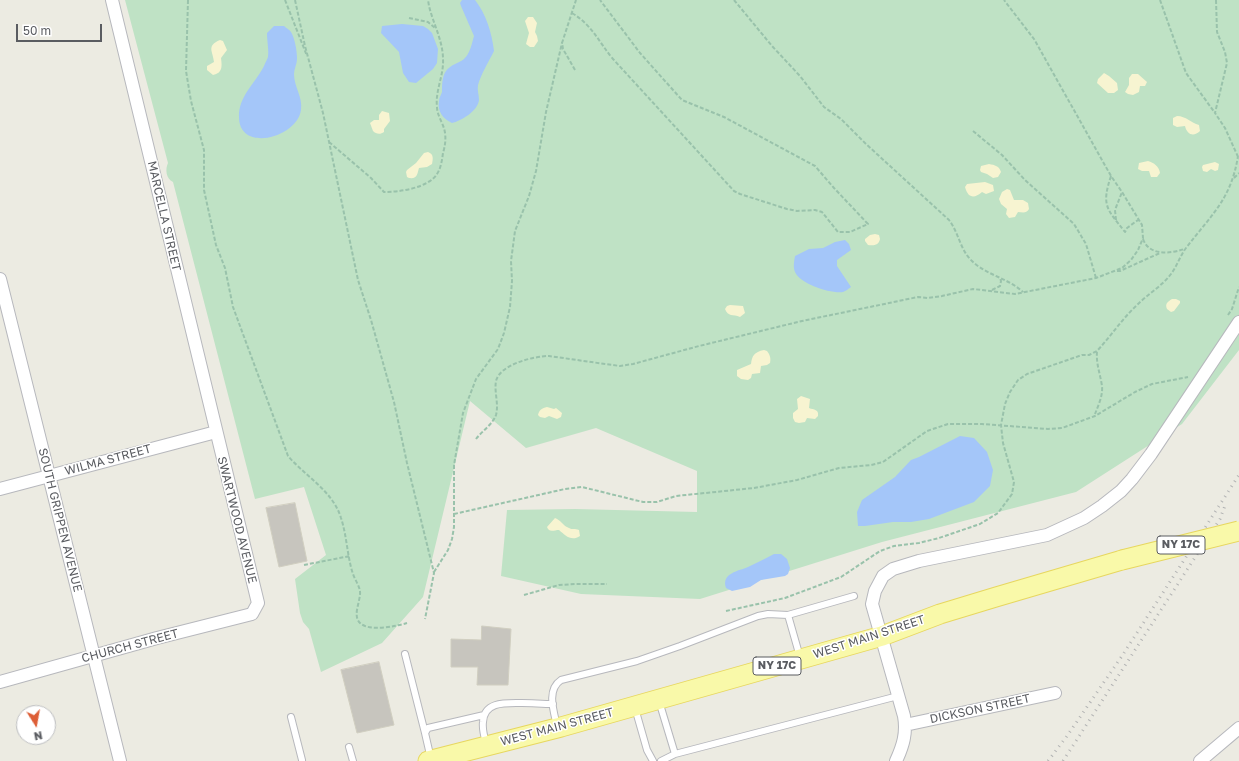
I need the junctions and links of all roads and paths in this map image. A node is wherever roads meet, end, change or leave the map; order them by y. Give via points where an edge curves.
1 (112, 0) edge
2 (188, 0) edge
3 (285, 0) edge
4 (295, 0) edge
5 (428, 0) edge
6 (576, 0) edge
7 (600, 0) edge
8 (734, 0) edge
9 (1004, 0) edge
10 (1160, 0) edge
11 (1216, 0) edge
12 (572, 13) junction
13 (409, 18) dead end
14 (436, 29) junction
15 (562, 43) junction
16 (310, 66) junction
17 (575, 70) dead end
18 (1215, 113) junction
19 (973, 132) dead end
20 (328, 142) junction
21 (1238, 158) edge
22 (1239, 173) edge
23 (1111, 176) junction
24 (1233, 179) junction
25 (1122, 192) junction
26 (1139, 220) junction
27 (1117, 221) junction
28 (1142, 238) junction
29 (1185, 249) junction
30 (1160, 253) junction
31 (1116, 271) junction
32 (999, 277) junction
33 (1096, 278) junction
34 (0, 279) edge
35 (1239, 287) edge
36 (991, 291) junction
37 (1023, 292) junction
38 (1228, 315) dead end
39 (1239, 322) edge
40 (1097, 351) junction
41 (1188, 377) dead end
42 (1095, 416) junction
43 (1001, 425) junction
44 (216, 432) junction
45 (476, 439) dead end
46 (49, 475) junction
47 (0, 489) edge
48 (454, 514) junction
49 (1239, 531) edge
50 (350, 556) junction
51 (304, 565) dead end
52 (434, 573) junction
53 (607, 584) dead end
54 (524, 595) dead end
55 (854, 596) dead end
56 (256, 607) joint
57 (726, 611) dead end
58 (788, 615) junction
59 (425, 619) dead end
60 (407, 623) dead end
61 (882, 636) junction
62 (405, 654) dead end
63 (94, 656) junction
64 (801, 659) junction
65 (0, 682) edge
66 (1055, 693) dead end
67 (898, 696) junction
68 (659, 699) junction
69 (553, 704) junction
70 (634, 706) junction
71 (484, 715) junction
72 (291, 716) dead end
73 (905, 725) junction
74 (557, 728) junction
75 (1239, 728) edge
76 (425, 733) junction
77 (486, 746) junction
78 (349, 747) dead end
79 (675, 754) junction
80 (302, 760) dead end
81 (120, 761) edge
82 (353, 761) edge
83 (430, 761) edge
84 (653, 761) edge
85 (661, 761) edge
86 (896, 761) edge
87 (1200, 761) edge

1 - 44 street, MARCELLA STREET
2 - 50 path via 186,71 204,150 204,190 233,307 288,456 332,500 341,515
3 - 16 path
4 - 16 path
5 - 14 path
6 - 12 path
7 - 12 path via 640,52 682,100 724,117 815,166 868,224 850,232 838,232 822,212 787,209 734,191 613,58 596,34
8 - 32 path via 824,107 841,119 949,220 962,248 971,260
9 - 23 path via 1034,39
10 - 18 path via 1186,73
11 - 18 path via 1217,32 1227,62
12 - 15 path
13 - 14 path via 428,22
14 - 20 path via 443,58 436,106 446,140 440,168 430,182 394,192 384,192
15 - 17 path
15 - 48 path via 536,171 515,232 511,261 510,307 504,333 498,349 476,379 463,413 454,465
16 - 20 path
18 - 21 path via 1225,128
19 - 33 path via 1002,155 1025,180 1074,224 1086,244
20 - 52 path via 358,280 394,402
21 - 24 path
22 - 24 path
23 - 25 path
23 - 27 path via 1107,207
24 - 29 path via 1208,222
25 - 26 path
25 - 27 path via 1115,210
26 - 27 path via 1125,232
26 - 28 path
28 - 30 path via 1145,245
28 - 31 path via 1131,260
29 - 30 path
29 - 40 path via 1171,274 1136,305
30 - 31 path via 1120,272
31 - 33 path
32 - 36 path via 1000,286
32 - 37 path
33 - 37 path
34 - 46 street, SOUTH GRIPPEN AVENUE
35 - 38 path
36 - 37 path via 1014,294
36 - 45 path via 973,289 942,296 918,297 802,321 620,366 549,356 524,360 499,374 496,381 495,416
39 - 61 street via 1151,454 1121,491 1084,518 1047,535 919,561 893,569 883,576 874,591 872,604
40 - 42 path via 1096,362 1102,388
40 - 43 path via 1027,374 1018,380 1005,404
41 - 42 path via 1152,384
42 - 43 path via 1062,428
43 - 48 path via 948,424 927,431 883,462 839,468 797,480 754,488 643,502 582,487
43 - 57 path via 1003,443 1014,482 1012,494 998,513 980,524 939,538 880,551 841,577 785,598
44 - 46 street, WILMA STREET
44 - 56 street, SWARTWOOD AVENUE via 258,602
46 - 47 street, WILMA STREET
46 - 63 street, SOUTH GRIPPEN AVENUE
48 - 52 path via 452,540
49 - 61 main road, WEST MAIN STREET / NY 17C, bridge via 1122,560 996,597 940,614
50 - 51 path
50 - 60 path via 353,574 360,591 357,619 361,624 366,627 382,628
52 - 59 path
53 - 54 path via 559,585
55 - 58 lane
56 - 63 street, CHURCH STREET via 252,614
58 - 64 lane
58 - 69 lane via 758,616 637,661 561,680 554,688
61 - 64 main road, WEST MAIN STREET / NY 17C
61 - 67 street
62 - 76 lane
63 - 65 street, CHURCH STREET
63 - 81 street, SOUTH GRIPPEN AVENUE
64 - 68 main road, WEST MAIN STREET / NY 17C
66 - 73 street, DICKSON STREET
67 - 73 street
67 - 79 lane
68 - 70 main road, WEST MAIN STREET / NY 17C
68 - 79 lane
69 - 71 lane via 501,703 490,707
69 - 74 lane
70 - 74 main road, WEST MAIN STREET / NY 17C
70 - 84 lane via 647,750
71 - 76 lane via 428,728
71 - 77 lane
72 - 80 lane
73 - 86 street via 903,744
74 - 77 main road, WEST MAIN STREET / NY 17C
75 - 87 street
76 - 83 lane
77 - 83 main road, WEST MAIN STREET / NY 17C
78 - 82 lane
79 - 85 lane

